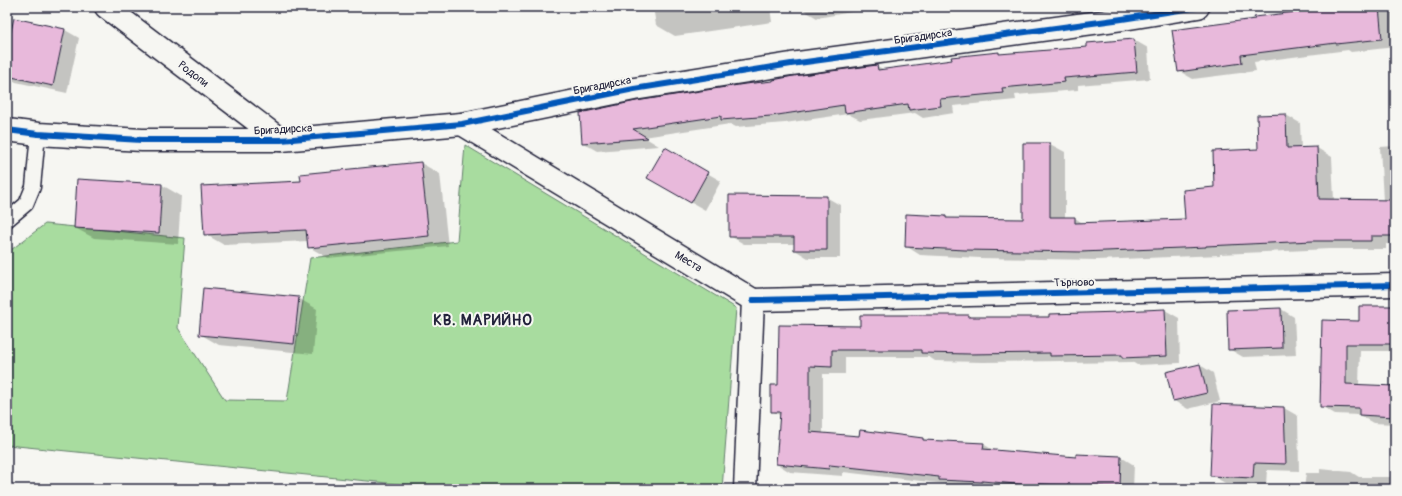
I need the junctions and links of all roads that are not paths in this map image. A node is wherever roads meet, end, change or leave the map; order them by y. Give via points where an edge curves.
1 (106, 7) edge
2 (1198, 7) edge
3 (1162, 10) edge
4 (1120, 13) edge
5 (462, 124) junction
6 (7, 130) edge
7 (38, 134) junction
8 (281, 140) junction
9 (7, 220) edge
10 (1395, 285) edge
11 (753, 300) junction
12 (745, 489) edge

1 - 8 street, Родопи
2 - 3 street, Бригадирска
3 - 4 street, Бригадирска
4 - 5 street, Бригадирска via 634,89
5 - 8 street, Бригадирска
5 - 11 street, Места
6 - 7 street, Бригадирска
7 - 8 street, Бригадирска via 142,140
7 - 9 lane via 33,187 26,204
10 - 11 street, Търново
11 - 12 street

